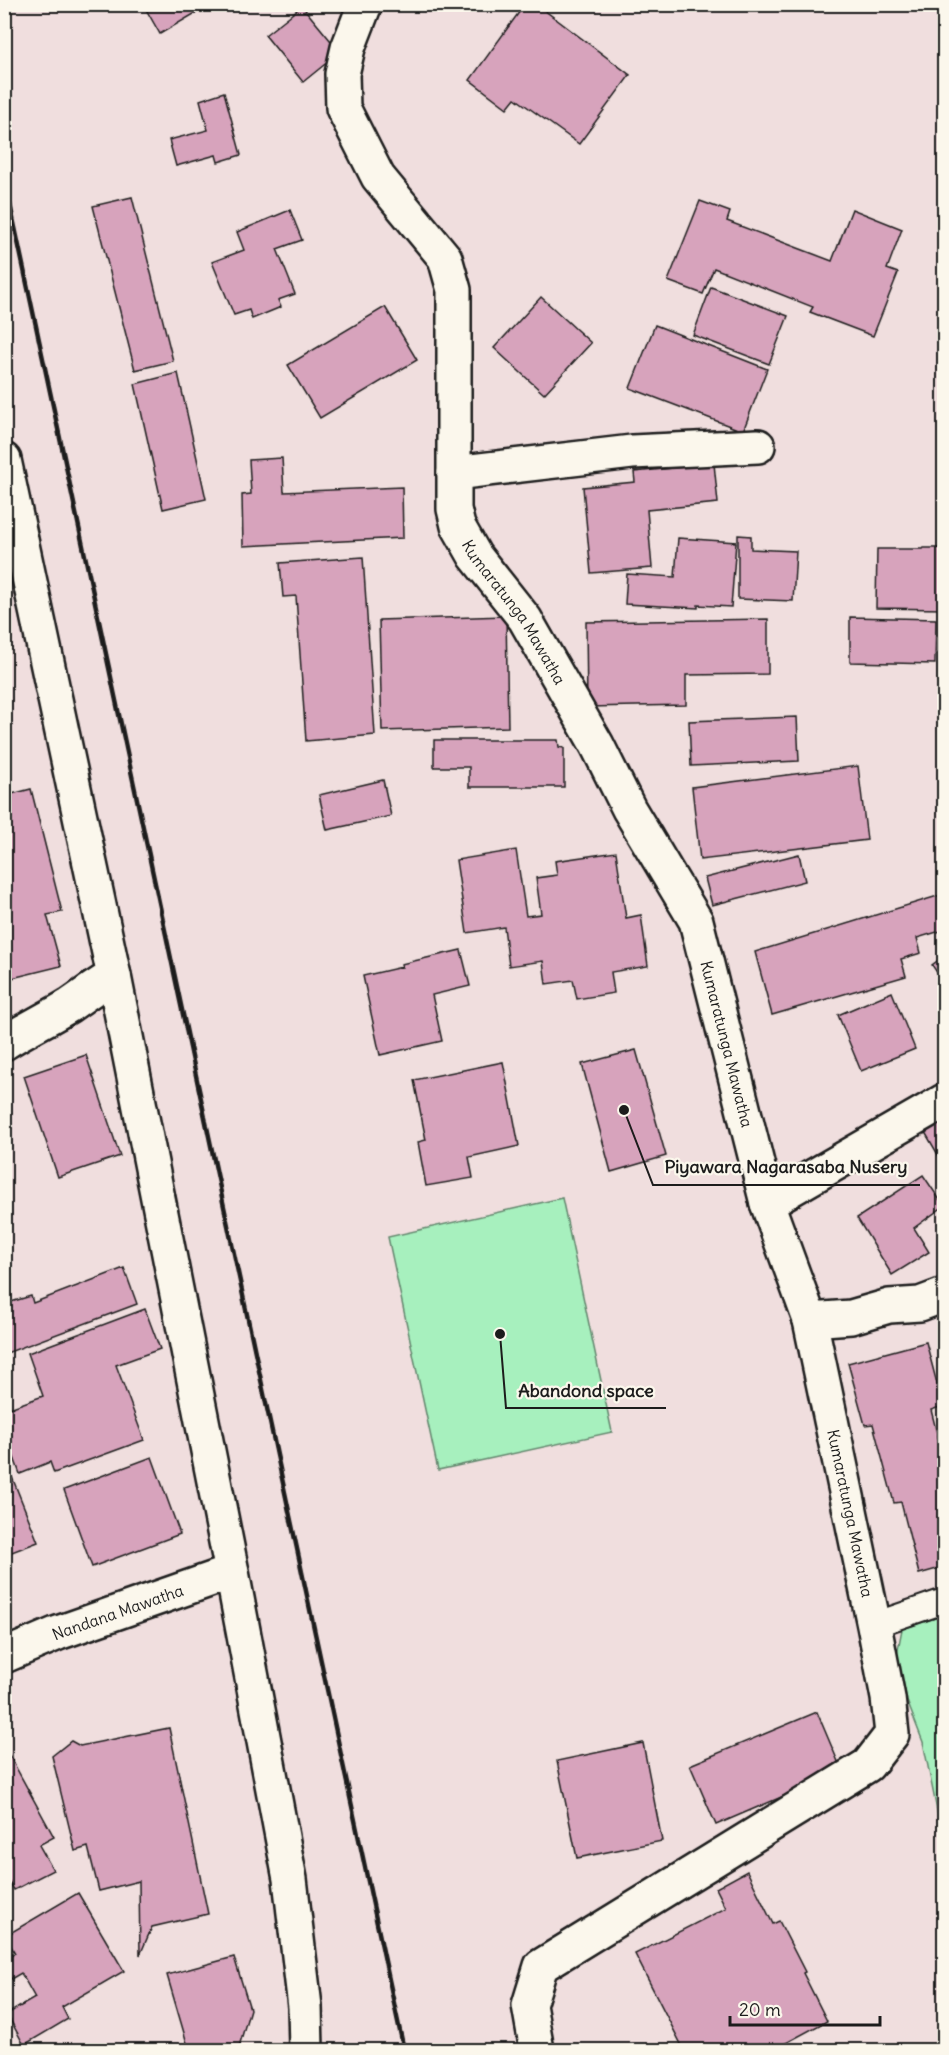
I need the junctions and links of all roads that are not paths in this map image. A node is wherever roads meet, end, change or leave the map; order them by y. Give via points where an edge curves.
1 (365, 4) edge
2 (758, 446) dead end
3 (4, 460) edge
4 (454, 473) junction
5 (114, 976) junction
6 (4, 1043) edge
7 (945, 1101) edge
8 (767, 1203) junction
9 (945, 1295) edge
10 (810, 1320) junction
11 (232, 1572) junction
12 (945, 1601) edge
13 (874, 1625) junction
14 (4, 1656) edge
15 (306, 2050) edge
16 (537, 2050) edge

1 - 4 street, Kumaratunga Mawatha via 342,74 343,108 378,177 446,258 454,290
2 - 4 street via 632,452
3 - 5 street
4 - 8 street, Kumaratunga Mawatha via 458,526 475,556 525,619 696,921
5 - 6 street
5 - 11 street
7 - 8 street
8 - 10 street, Kumaratunga Mawatha
9 - 10 street via 920,1304 889,1306 851,1317
10 - 13 street, Kumaratunga Mawatha
11 - 14 street, Nandana Mawatha
11 - 15 street via 290,1879 305,2007
12 - 13 lane
13 - 16 street, Kumaratunga Mawatha via 892,1734 868,1765 541,1966 529,2005

